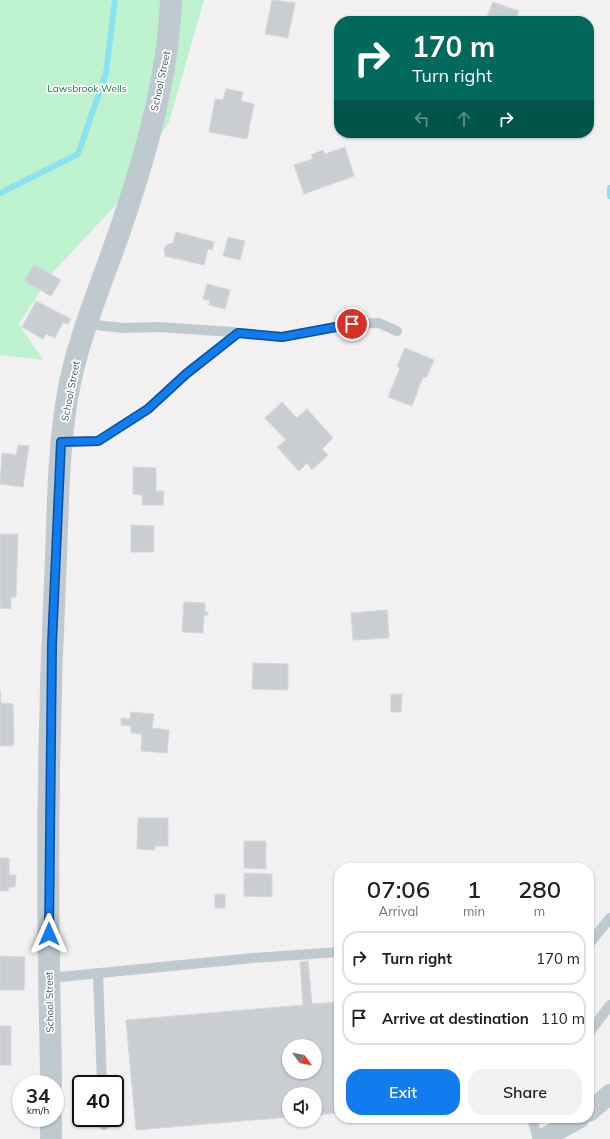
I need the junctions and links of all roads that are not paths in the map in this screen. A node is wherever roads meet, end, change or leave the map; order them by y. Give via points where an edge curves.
1 (171, 0) edge
2 (86, 324) junction
3 (397, 331) dead end
4 (238, 333) junction
5 (61, 442) junction
6 (610, 918) edge
7 (594, 938) edge
8 (334, 952) edge
9 (98, 973) junction
10 (49, 978) junction
11 (610, 1005) edge
12 (594, 1026) edge
13 (51, 1075) edge
14 (102, 1075) edge
15 (610, 1094) edge
16 (594, 1108) edge
17 (533, 1123) edge
18 (571, 1123) edge
19 (51, 1127) edge
20 (51, 1139) edge
21 (538, 1139) edge
22 (542, 1139) edge

1 - 2 street, School Street via 170,35 141,165
2 - 4 lane
2 - 5 street, School Street via 67,398
3 - 4 lane via 379,323 352,324 282,337
4 - 5 lane via 186,374 148,409 98,441
5 - 10 street, School Street via 52,644
6 - 7 lane
8 - 9 lane
9 - 10 lane
9 - 14 lane
10 - 13 street, School Street
11 - 12 lane
15 - 16 street
17 - 21 lane
18 - 22 street
19 - 20 street

